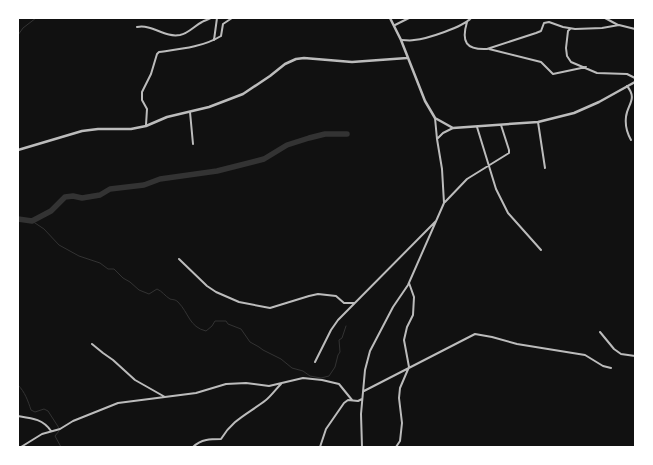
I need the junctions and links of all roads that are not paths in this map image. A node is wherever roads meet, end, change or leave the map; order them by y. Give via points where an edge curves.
1 (211, 18) edge
2 (217, 18) edge
3 (232, 18) edge
4 (390, 18) edge
5 (409, 18) edge
6 (471, 18) edge
7 (605, 18) edge
8 (611, 20) edge
9 (467, 22) junction
10 (395, 25) junction
11 (619, 26) junction
12 (137, 27) dead end
13 (570, 29) junction
14 (635, 29) edge
15 (214, 40) junction
16 (402, 40) junction
17 (487, 49) junction
18 (408, 58) junction
19 (586, 68) junction
20 (635, 78) edge
21 (635, 82) edge
22 (627, 86) junction
23 (190, 112) junction
24 (435, 118) junction
25 (538, 122) junction
26 (501, 125) junction
27 (146, 126) junction
28 (477, 127) junction
29 (453, 128) junction
30 (437, 139) junction
31 (631, 140) dead end
32 (193, 144) dead end
33 (18, 150) edge
34 (488, 166) junction
35 (545, 168) dead end
36 (444, 203) junction
37 (438, 219) junction
38 (541, 250) dead end
39 (179, 259) dead end
40 (409, 283) junction
41 (355, 303) junction
42 (600, 332) dead end
43 (92, 344) dead end
44 (635, 356) edge
45 (316, 362) dead end
46 (409, 367) junction
47 (611, 368) dead end
48 (281, 384) junction
49 (364, 391) junction
50 (166, 398) junction
51 (363, 398) junction
52 (352, 400) junction
53 (18, 416) edge
54 (51, 431) junction
55 (20, 447) edge
56 (193, 447) edge
57 (320, 447) edge
58 (362, 447) edge
59 (396, 447) edge

1 - 12 street via 180,35 164,34 150,27
2 - 15 street
3 - 15 street via 223,24 221,36
4 - 10 street
5 - 10 street
6 - 9 street
7 - 8 street
8 - 11 street
9 - 16 street via 415,40
9 - 17 street via 465,38 468,46
10 - 16 street
11 - 13 street
11 - 14 street
13 - 17 street via 549,22 544,23 536,34
13 - 19 street via 567,56 571,62
15 - 27 street via 183,50 157,54 142,92 142,100 147,109
16 - 18 street
17 - 19 street via 538,61 553,74
18 - 23 street via 346,62 298,58 243,94
18 - 24 street via 425,101
19 - 20 street
21 - 22 street
22 - 25 street via 574,113
22 - 31 street via 632,100 626,117
23 - 27 street via 166,116
23 - 32 street
24 - 29 street
24 - 30 street
25 - 26 street
25 - 35 street
26 - 28 street
26 - 34 street via 510,152
27 - 33 street via 131,129 98,129
28 - 29 street
28 - 34 street
29 - 30 street
30 - 36 street
34 - 36 street via 467,179
34 - 38 street via 508,213
36 - 37 street
37 - 40 street
37 - 41 street
39 - 41 street via 207,286 239,302 270,308 318,294 332,295 344,303
40 - 46 street via 414,297 413,315 404,340
40 - 49 street via 389,313 370,351 366,364
41 - 45 street via 331,330
42 - 44 street via 621,354
43 - 50 street via 135,380
46 - 47 street via 476,334 585,356
46 - 49 street
46 - 59 street via 400,388 402,423 400,441
48 - 50 street via 261,386 233,383
48 - 52 street via 308,378 331,381 342,387
48 - 56 street via 267,400 242,416 228,429 221,440 203,440
49 - 51 street
50 - 54 street via 118,403
51 - 52 street via 358,401
51 - 58 street
52 - 57 street via 344,403 326,429
53 - 54 street via 40,421
54 - 55 street

